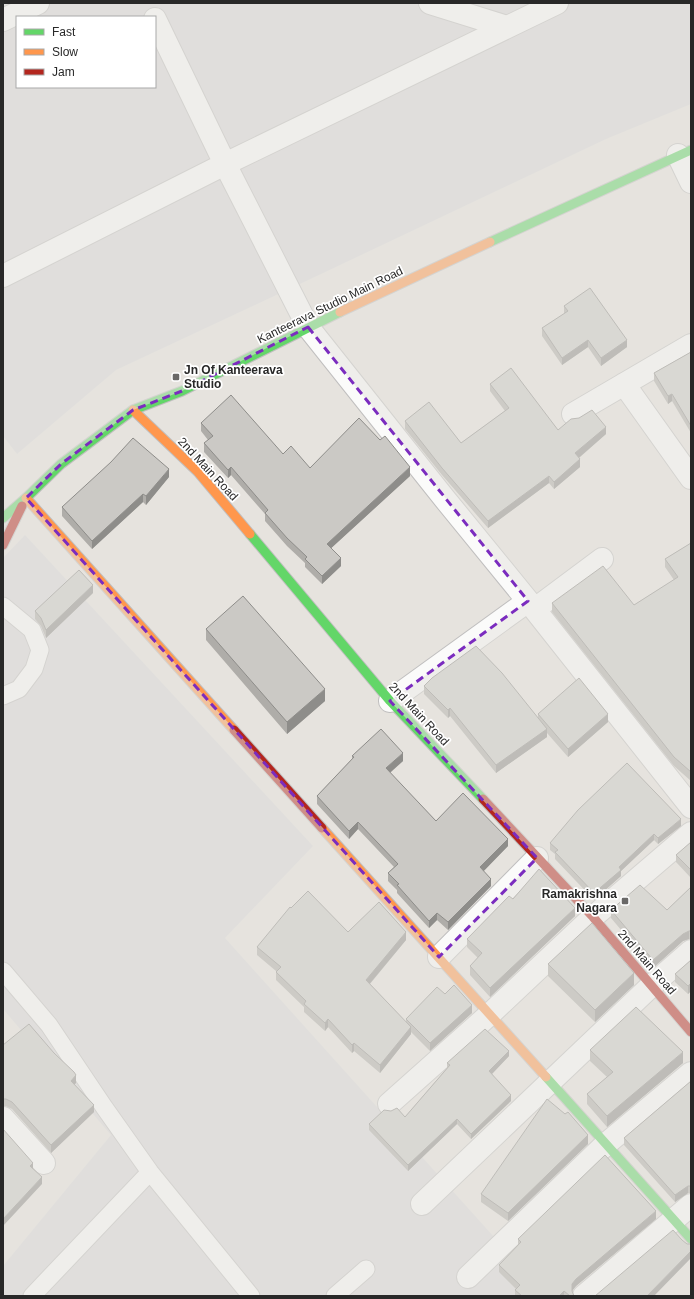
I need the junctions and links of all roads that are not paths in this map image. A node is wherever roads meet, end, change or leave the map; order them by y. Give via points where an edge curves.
1 (38, 3) edge
2 (147, 3) edge
3 (430, 3) edge
4 (557, 3) edge
5 (153, 16) edge
6 (3, 20) edge
7 (156, 22) edge
8 (507, 27) junction
9 (684, 152) edge
10 (225, 164) junction
11 (691, 182) edge
12 (3, 276) edge
13 (308, 327) junction
14 (691, 345) edge
15 (624, 384) junction
16 (133, 410) junction
17 (573, 414) dead end
18 (691, 478) edge
19 (26, 498) junction
20 (3, 518) edge
21 (3, 545) edge
22 (602, 559) dead end
23 (531, 605) junction
24 (3, 606) edge
25 (3, 696) edge
26 (390, 700) junction
27 (691, 807) edge
28 (691, 833) edge
29 (537, 858) junction
30 (593, 917) junction
31 (691, 951) edge
32 (438, 958) junction
33 (3, 971) edge
34 (651, 986) junction
35 (490, 1014) junction
36 (691, 1032) edge
37 (691, 1073) edge
38 (550, 1082) junction
39 (389, 1104) dead end
40 (3, 1118) edge
41 (606, 1144) junction
42 (44, 1163) dead end
43 (150, 1172) junction
44 (422, 1204) dead end
45 (691, 1205) edge
46 (674, 1220) junction
47 (691, 1239) edge
48 (366, 1270) dead end
49 (468, 1277) dead end
50 (32, 1296) edge
51 (251, 1296) edge
52 (335, 1296) edge
53 (584, 1296) edge

1 - 6 street
2 - 5 street
3 - 8 street
4 - 8 street
7 - 10 street
8 - 10 street
9 - 11 street
9 - 13 street, Kanteerava Studio Main Road
10 - 12 street
10 - 13 street
13 - 16 street, Kanteerava Studio Main Road via 182,391
13 - 23 street
14 - 15 street
15 - 17 street
15 - 18 street
16 - 19 street, Kanteerava Studio Main Road via 61,464
16 - 26 street, 2nd Main Road via 198,472
19 - 20 street, Kanteerava Studio Main Road
19 - 21 street
19 - 32 street
22 - 23 street
23 - 26 street
23 - 27 street
24 - 25 lane via 32,630 40,650 34,669 19,689
26 - 29 street, 2nd Main Road
28 - 30 street
29 - 30 street, 2nd Main Road
29 - 32 street
30 - 34 street, 2nd Main Road
30 - 35 street
31 - 34 street
32 - 35 street
33 - 43 lane via 49,1025
34 - 36 street, 2nd Main Road
34 - 38 street
35 - 38 street
35 - 39 street
37 - 41 street
38 - 41 street
38 - 44 street
40 - 42 street
41 - 46 street
41 - 49 street
43 - 50 lane
43 - 51 lane
45 - 46 street
46 - 47 street
46 - 53 street
48 - 52 lane

